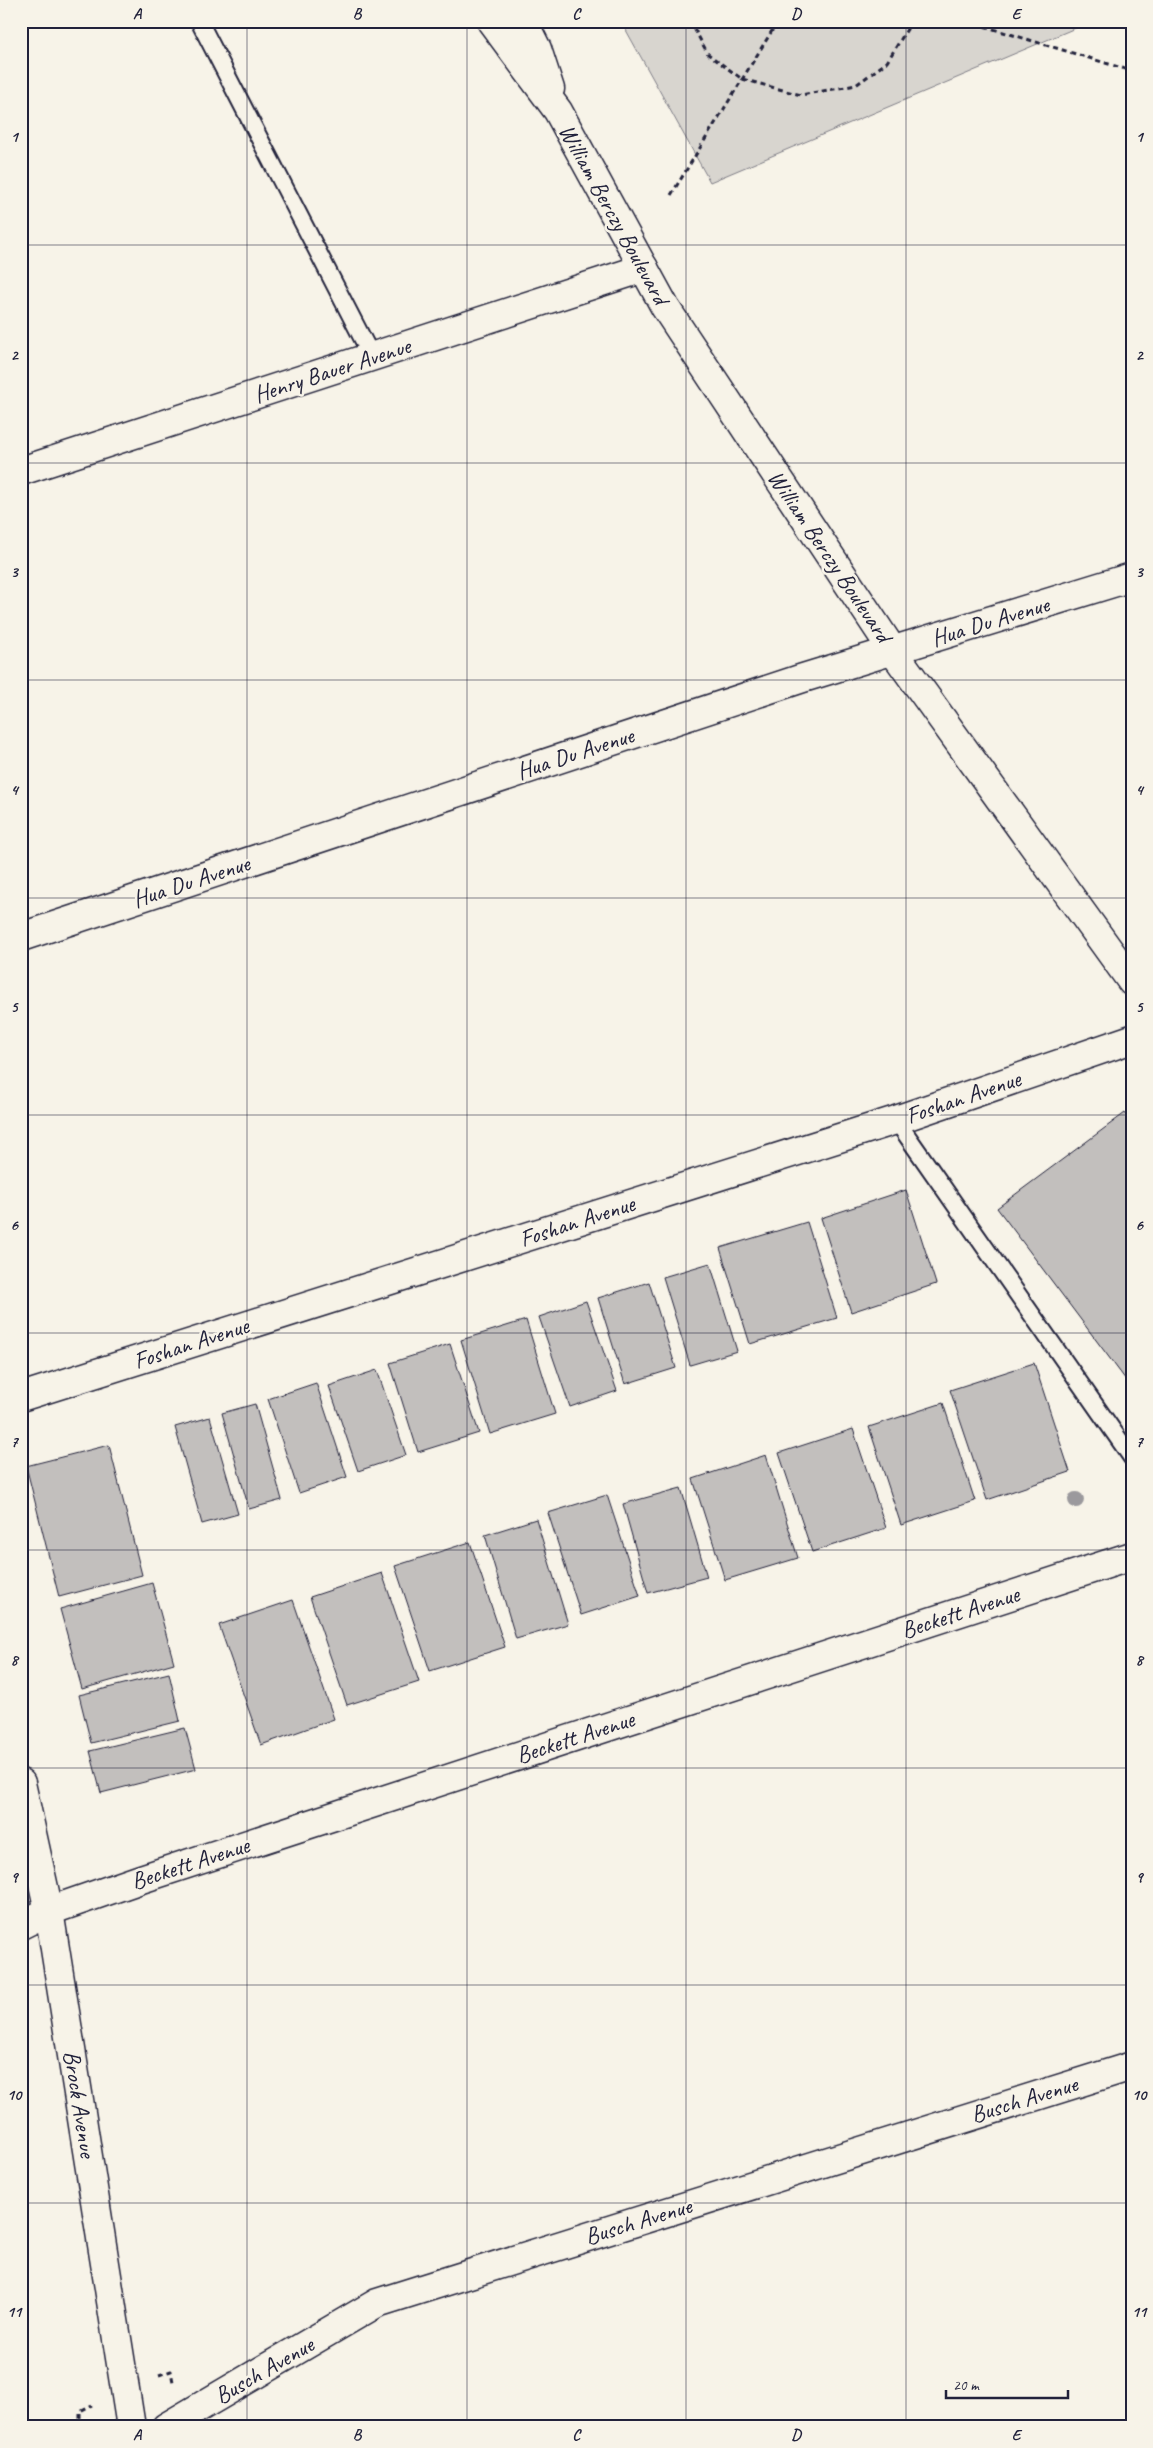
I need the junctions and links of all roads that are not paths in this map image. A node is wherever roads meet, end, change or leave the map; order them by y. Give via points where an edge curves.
1 (199, 21) edge
2 (492, 21) edge
3 (523, 21) edge
4 (558, 112) junction
5 (644, 268) junction
6 (372, 357) junction
7 (21, 471) edge
8 (1132, 577) edge
9 (893, 651) junction
10 (21, 936) edge
11 (1132, 982) edge
12 (1132, 1039) edge
13 (896, 1120) junction
14 (21, 1397) edge
15 (1132, 1458) edge
16 (1132, 1556) edge
17 (21, 1783) edge
18 (49, 1911) junction
19 (21, 1925) edge
20 (1132, 2066) edge
21 (131, 2427) edge
22 (166, 2427) edge

1 - 6 lane
2 - 4 street, William Berczy Boulevard
3 - 4 street, William Berczy Boulevard via 537,50
4 - 5 street, William Berczy Boulevard
5 - 6 street, Henry Bauer Avenue
5 - 9 street, William Berczy Boulevard via 665,307
6 - 7 street, Henry Bauer Avenue
8 - 9 street, Hua Du Avenue
9 - 10 street, Hua Du Avenue
9 - 11 street, William Berczy Boulevard
12 - 13 street, Foshan Avenue
13 - 14 street, Foshan Avenue
13 - 15 lane
16 - 18 street, Beckett Avenue
17 - 18 street, Brock Avenue
18 - 19 street, Beckett Avenue
18 - 21 street, Brock Avenue
20 - 22 street, Busch Avenue via 378,2303

